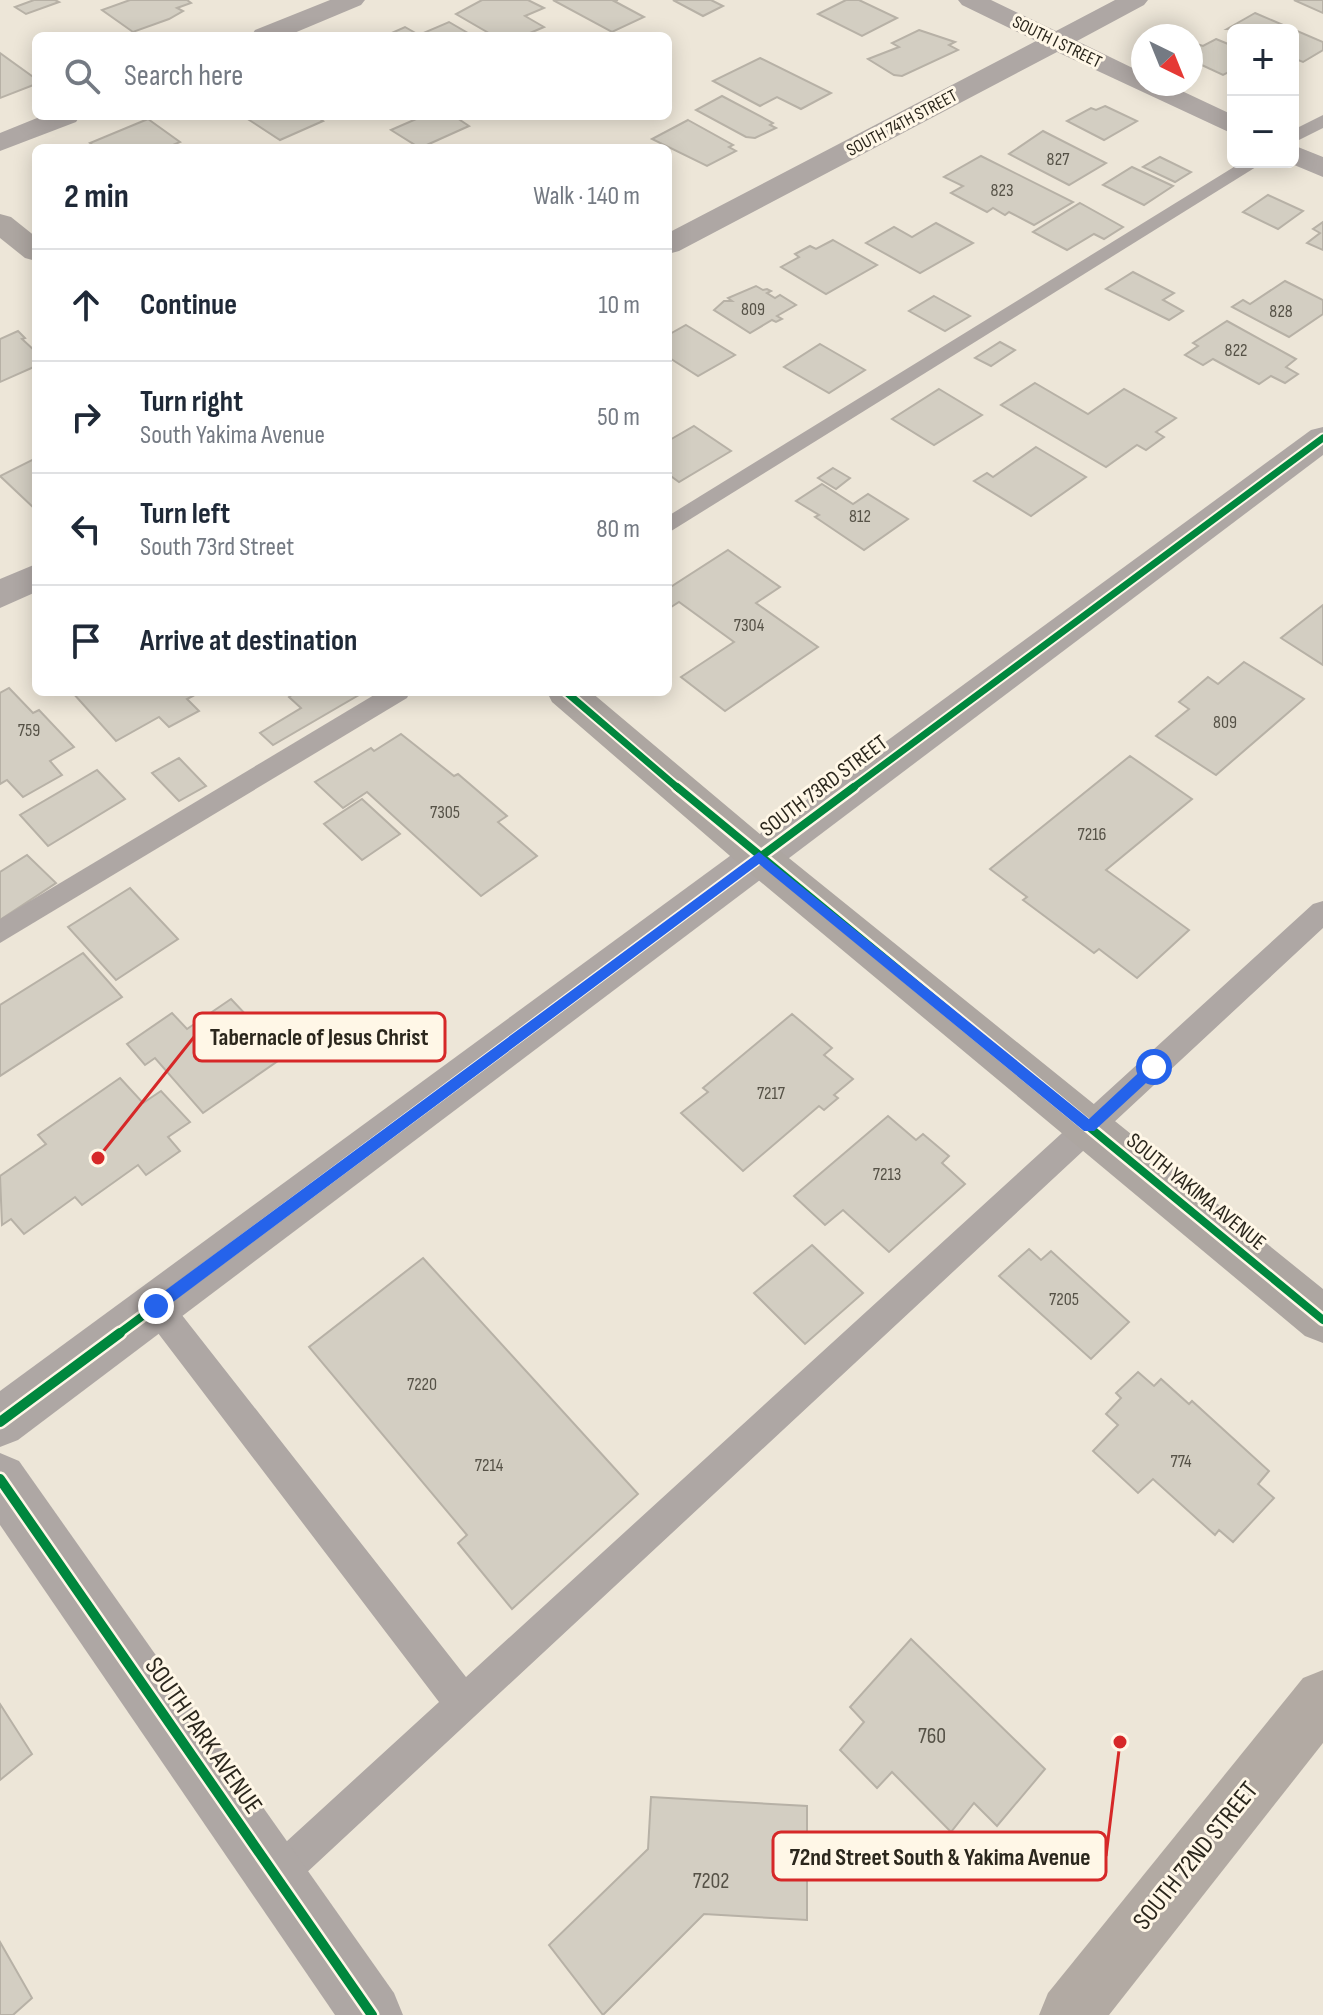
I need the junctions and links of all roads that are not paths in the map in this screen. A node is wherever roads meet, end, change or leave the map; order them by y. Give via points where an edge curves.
1 (352, 0) edge
2 (971, 0) edge
3 (1135, 0) edge
4 (274, 32) edge
5 (1057, 41) junction
6 (1131, 78) edge
7 (1169, 96) edge
8 (56, 120) edge
9 (1323, 120) edge
10 (1227, 123) edge
11 (1299, 134) edge
12 (0, 143) edge
13 (1299, 157) edge
14 (1245, 168) edge
15 (1323, 168) edge
16 (0, 223) edge
17 (672, 243) edge
18 (32, 249) edge
19 (1323, 438) edge
20 (672, 524) edge
21 (32, 578) edge
22 (0, 595) edge
23 (391, 696) edge
24 (571, 696) edge
25 (759, 857) junction
26 (1323, 912) edge
27 (0, 932) edge
28 (1089, 1127) junction
29 (156, 1306) junction
30 (1323, 1320) edge
31 (0, 1422) edge
32 (0, 1479) edge
33 (1323, 1698) edge
34 (462, 1702) junction
35 (276, 1876) junction
36 (372, 2015) edge
37 (1070, 2015) edge

1 - 4 street
2 - 5 street, SOUTH I STREET
3 - 5 street, SOUTH 74TH STREET
5 - 6 street, SOUTH I STREET
5 - 17 street, SOUTH 74TH STREET
7 - 10 street, SOUTH I STREET
8 - 12 street
9 - 11 lane
13 - 15 street
14 - 20 lane
16 - 18 main road
19 - 25 street, SOUTH 73RD STREET
21 - 22 street
23 - 27 lane
24 - 25 main road, SOUTH YAKIMA AVENUE
25 - 28 main road, SOUTH YAKIMA AVENUE
25 - 29 street, SOUTH 73RD STREET
26 - 28 lane
28 - 30 main road, SOUTH YAKIMA AVENUE
28 - 34 lane
29 - 31 street, SOUTH 73RD STREET
29 - 34 lane
32 - 35 street, SOUTH PARK AVENUE
33 - 37 main road, SOUTH 72ND STREET
34 - 35 lane
35 - 36 street, SOUTH PARK AVENUE

